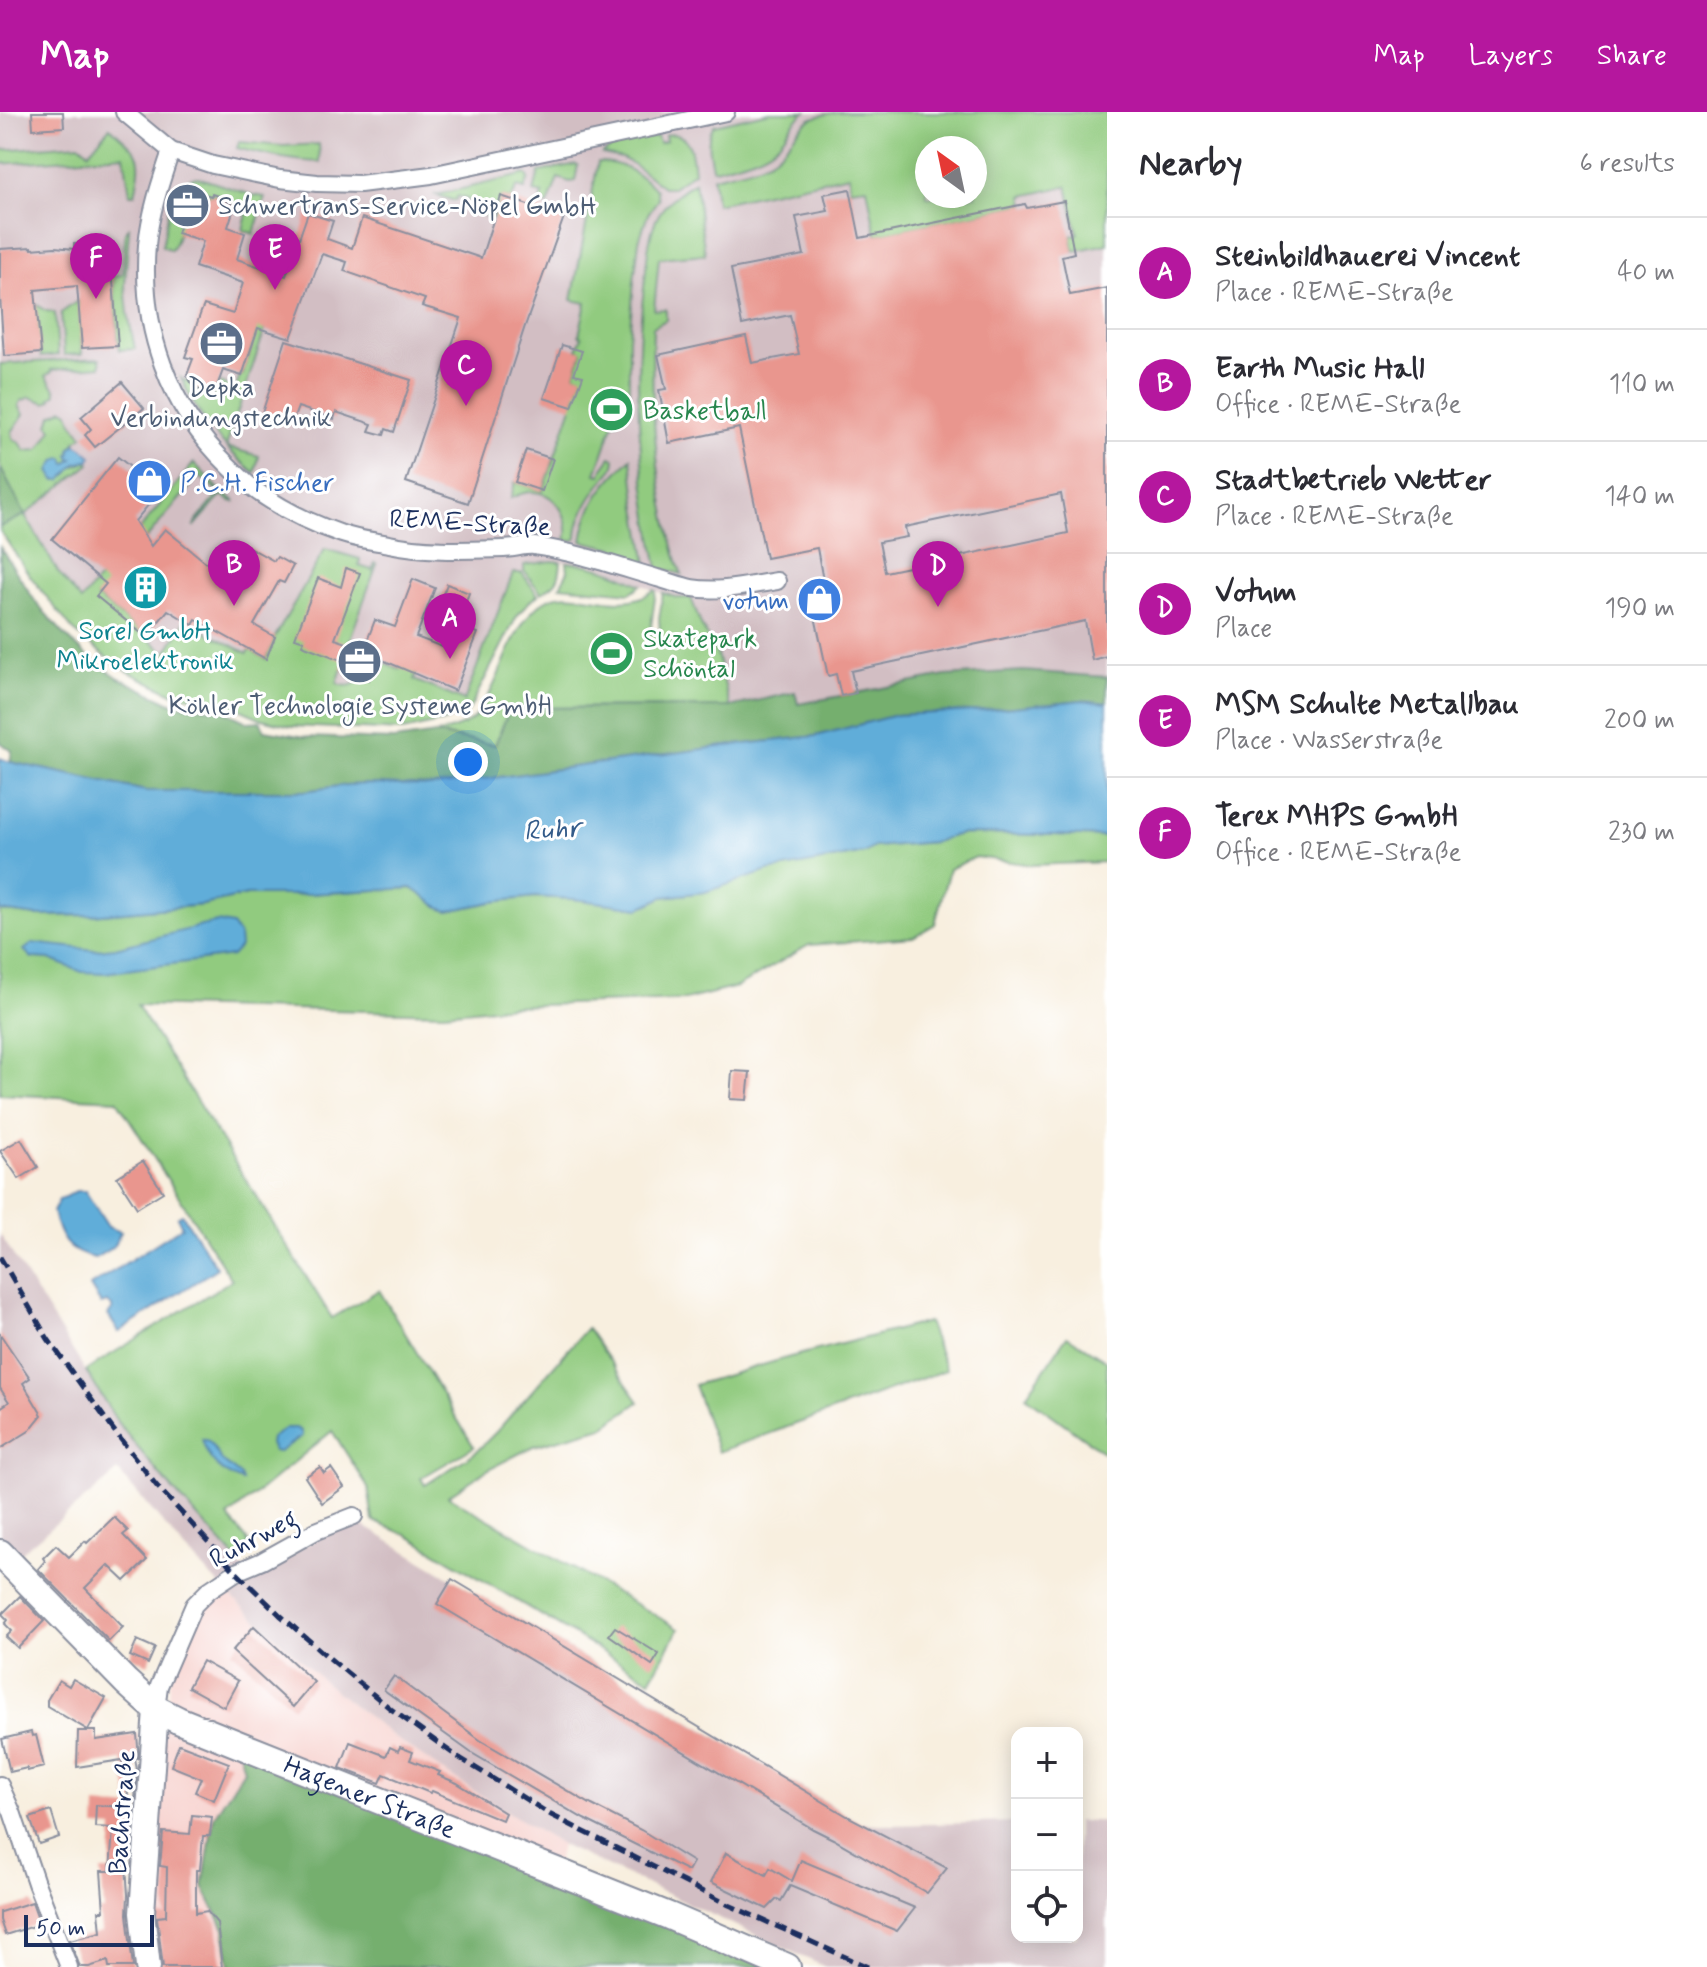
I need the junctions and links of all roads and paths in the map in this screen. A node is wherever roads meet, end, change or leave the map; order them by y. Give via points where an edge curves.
1 (124, 112) edge
2 (726, 112) edge
3 (171, 151) junction
4 (777, 581) dead end
5 (354, 1516) dead end
6 (0, 1553) edge
7 (156, 1709) junction
8 (0, 1785) edge
9 (69, 1967) edge
10 (148, 1967) edge
11 (787, 1967) edge

1 - 3 street
2 - 3 street via 391,182 280,179
3 - 4 street, REME-Straße via 147,245 146,286 154,339 166,379 188,417 212,450 267,499 342,534 393,545 475,550 529,545 694,588
5 - 7 street, Ruhrweg via 209,1590 194,1605 159,1686
6 - 7 main road, Hagener Straße
7 - 10 street, Bachstraße via 142,1913
7 - 11 main road, Hagener Straße
8 - 9 street

